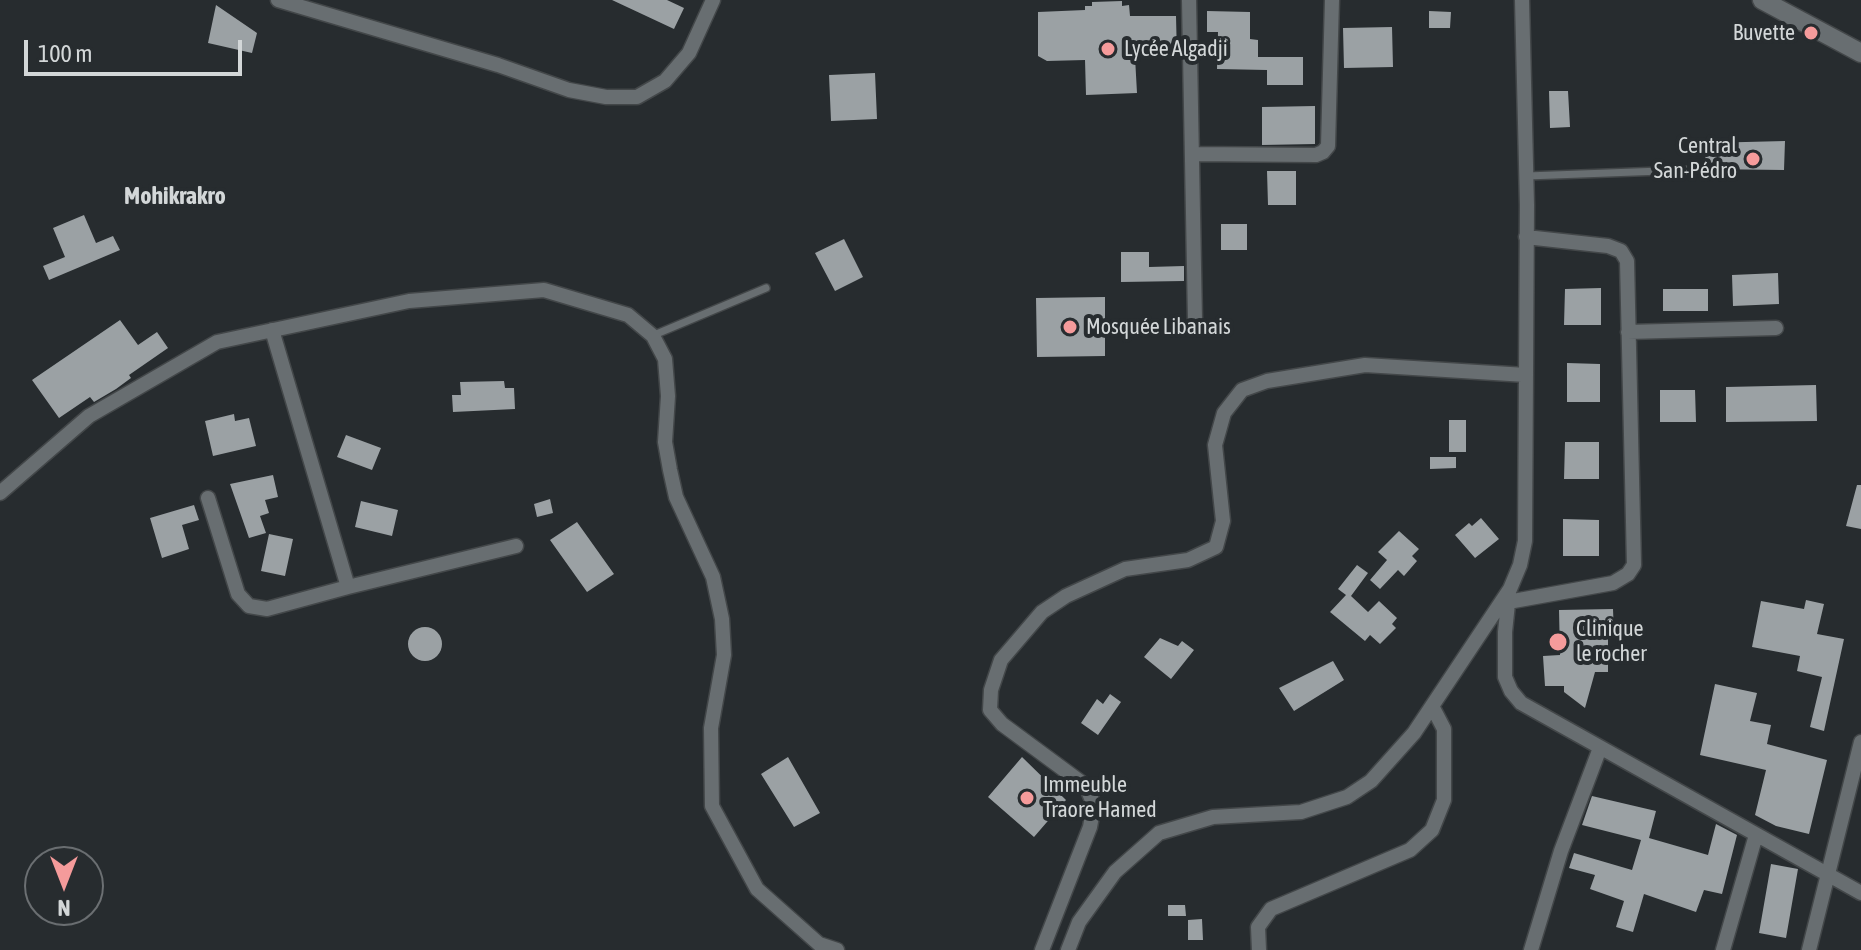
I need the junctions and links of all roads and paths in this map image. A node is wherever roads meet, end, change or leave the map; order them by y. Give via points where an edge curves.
1 (278, 0) edge
2 (713, 0) edge
3 (1189, 0) edge
4 (1332, 0) edge
5 (1522, 0) edge
6 (1762, 0) edge
7 (1861, 53) edge
8 (1192, 154) junction
9 (1688, 170) dead end
10 (1526, 177) junction
11 (1526, 237) junction
12 (766, 288) dead end
13 (1195, 320) dead end
14 (1776, 328) dead end
15 (272, 330) junction
16 (1628, 332) junction
17 (653, 336) junction
18 (1526, 375) junction
19 (0, 493) edge
20 (208, 498) dead end
21 (516, 546) dead end
22 (348, 587) junction
23 (1509, 596) junction
24 (1432, 706) junction
25 (1861, 742) edge
26 (1600, 748) junction
27 (1756, 835) junction
28 (1826, 874) junction
29 (1861, 893) edge
30 (837, 950) edge
31 (1042, 950) edge
32 (1068, 950) edge
33 (1259, 950) edge
34 (1531, 950) edge
35 (1723, 950) edge
36 (1809, 950) edge

1 - 2 street via 569,90 637,97 665,81 689,53
3 - 8 street
4 - 8 street via 1328,146 1323,152
5 - 10 street
6 - 7 street
8 - 13 street
9 - 10 lane
10 - 11 street
11 - 16 street via 1621,251 1627,261
11 - 18 street
12 - 17 lane
14 - 16 street
15 - 17 street via 409,301 544,290 628,315
15 - 19 street via 217,342 89,416
15 - 22 street
16 - 23 street via 1634,565 1613,583
17 - 30 street via 665,359 665,442 676,497 713,577 722,619 724,655 711,728 712,806 757,889 819,944
18 - 23 street via 1525,541
18 - 31 street via 1365,365 1242,390 1224,413 1215,445 1223,521 1216,547 1188,560 1125,569 1066,596 1042,612 1001,660 990,710 1086,786 1094,805
20 - 22 street via 238,594 249,606 267,609
21 - 22 street
23 - 24 street
23 - 26 street via 1505,666 1511,691 1521,703
24 - 32 street via 1387,766 1347,797 1301,812 1213,817 1159,833 1115,872 1079,922
24 - 33 street via 1444,729 1444,800 1432,830 1410,850 1271,909 1258,927
25 - 28 street
26 - 27 street
26 - 34 street
27 - 28 street
27 - 35 street
28 - 29 street
28 - 36 street

